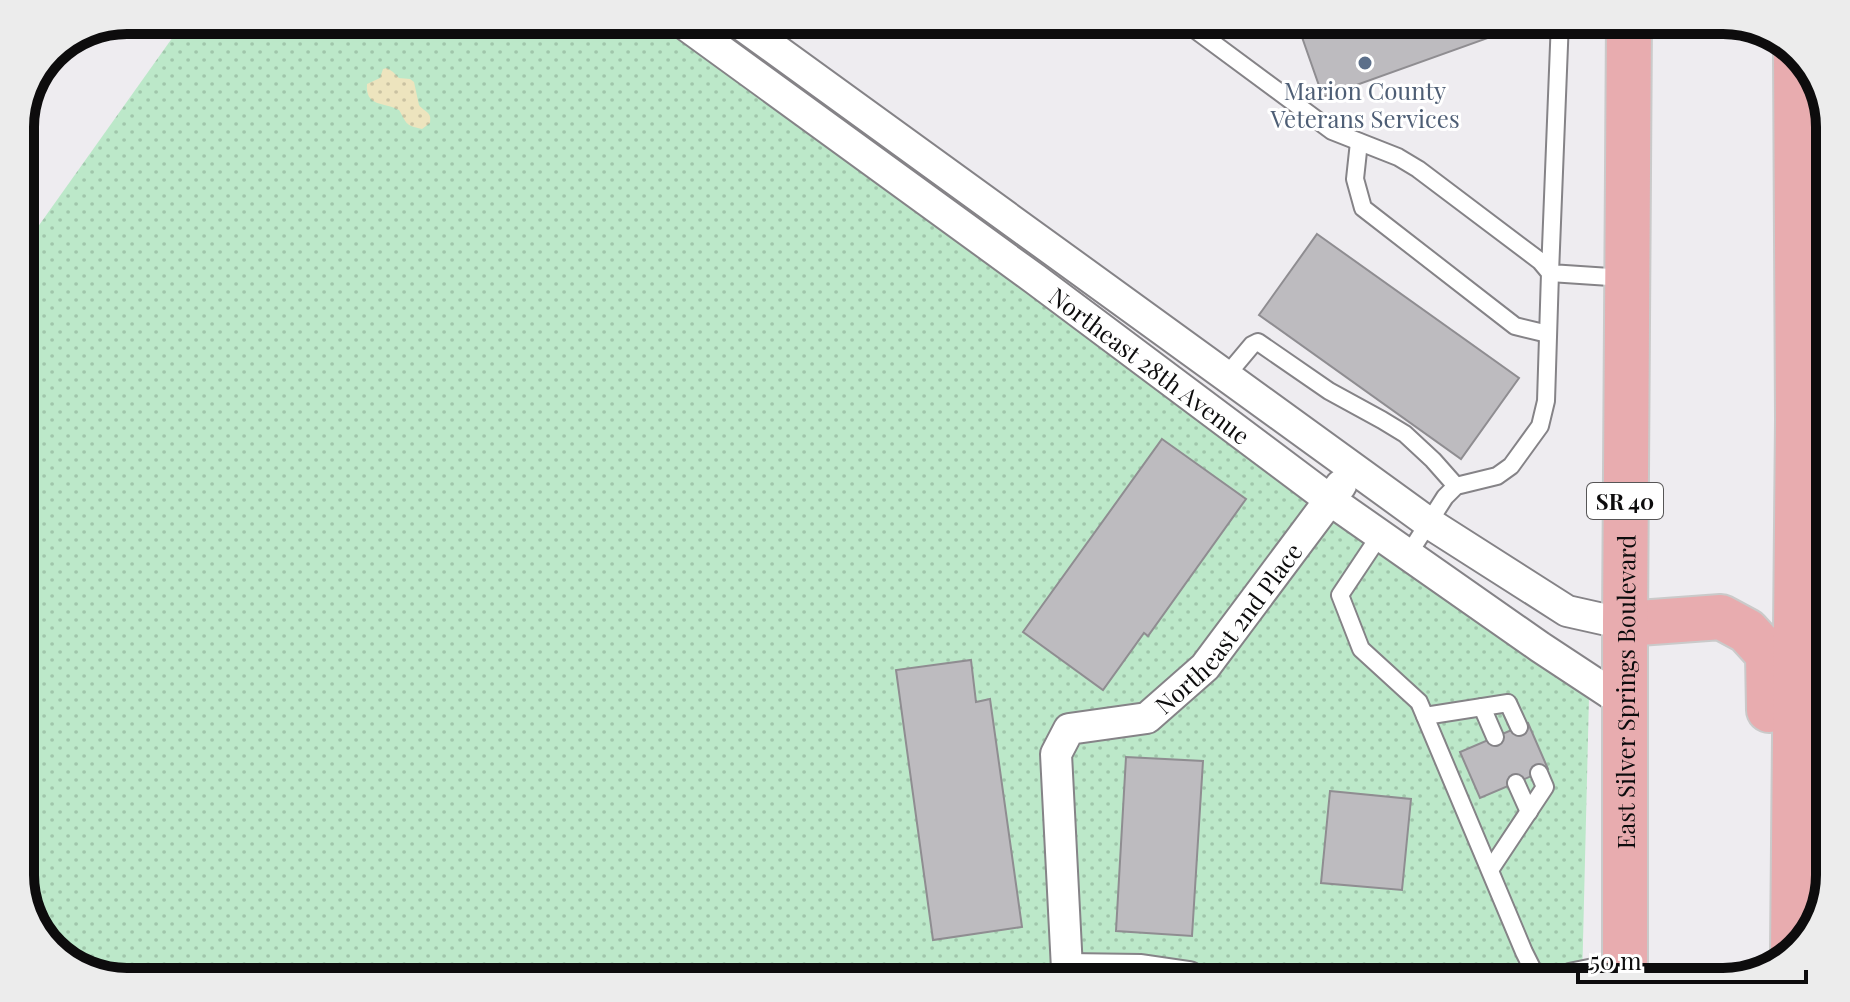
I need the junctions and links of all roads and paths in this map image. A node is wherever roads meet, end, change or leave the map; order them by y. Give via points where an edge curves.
1 (698, 34) edge
2 (754, 34) edge
3 (1201, 34) edge
4 (1559, 34) edge
5 (1629, 34) edge
6 (1797, 72) edge
7 (1359, 142) junction
8 (1550, 273) junction
9 (1627, 278) junction
10 (1548, 334) junction
11 (1226, 376) junction
12 (1814, 421) edge
13 (1352, 468) junction
14 (1456, 486) junction
15 (1330, 500) junction
16 (1429, 523) junction
17 (1380, 535) junction
18 (1408, 555) junction
19 (1625, 624) junction
20 (1625, 703) junction
21 (1482, 707) junction
22 (1425, 716) junction
23 (1519, 727) dead end
24 (1495, 737) dead end
25 (1795, 737) junction
26 (1816, 751) edge
27 (1539, 773) dead end
28 (1516, 783) dead end
29 (1529, 812) junction
30 (1490, 870) junction
31 (1793, 936) edge
32 (1772, 953) edge
33 (1071, 968) edge
34 (1533, 968) edge
35 (1625, 968) edge

1 - 15 street, Northeast 28th Avenue
2 - 11 street, Northeast 28th Avenue
3 - 7 lane via 1332,131
4 - 8 lane
5 - 9 main road, East Silver Springs Boulevard / SR 40
6 - 12 main road
7 - 8 lane via 1418,169
7 - 10 lane via 1355,179 1363,208 1515,326
8 - 9 lane
8 - 10 lane
9 - 19 main road, East Silver Springs Boulevard / SR 40
10 - 14 lane via 1540,426 1511,466 1497,476
11 - 13 street, Northeast 28th Avenue
11 - 14 lane via 1258,342 1405,434
12 - 25 main road
13 - 15 street, Northeast 2nd Place
13 - 16 street, Northeast 28th Avenue
14 - 16 lane
15 - 17 street, Northeast 28th Avenue
15 - 33 street, Northeast 2nd Place via 1205,667 1147,718 1069,729 1056,754
16 - 18 lane
16 - 19 street, Northeast 28th Avenue via 1567,611
17 - 18 street, Northeast 28th Avenue
17 - 22 lane via 1340,595 1361,649 1419,702
18 - 20 street, Northeast 28th Avenue
19 - 20 main road, East Silver Springs Boulevard / SR 40
19 - 32 main road via 1721,617 1747,631 1768,654
20 - 35 main road, East Silver Springs Boulevard / SR 40
21 - 22 lane
21 - 23 lane via 1508,703
21 - 24 lane
22 - 30 lane
25 - 26 lane
25 - 31 main road
27 - 29 lane via 1545,787
28 - 29 lane
29 - 30 lane
30 - 34 lane

